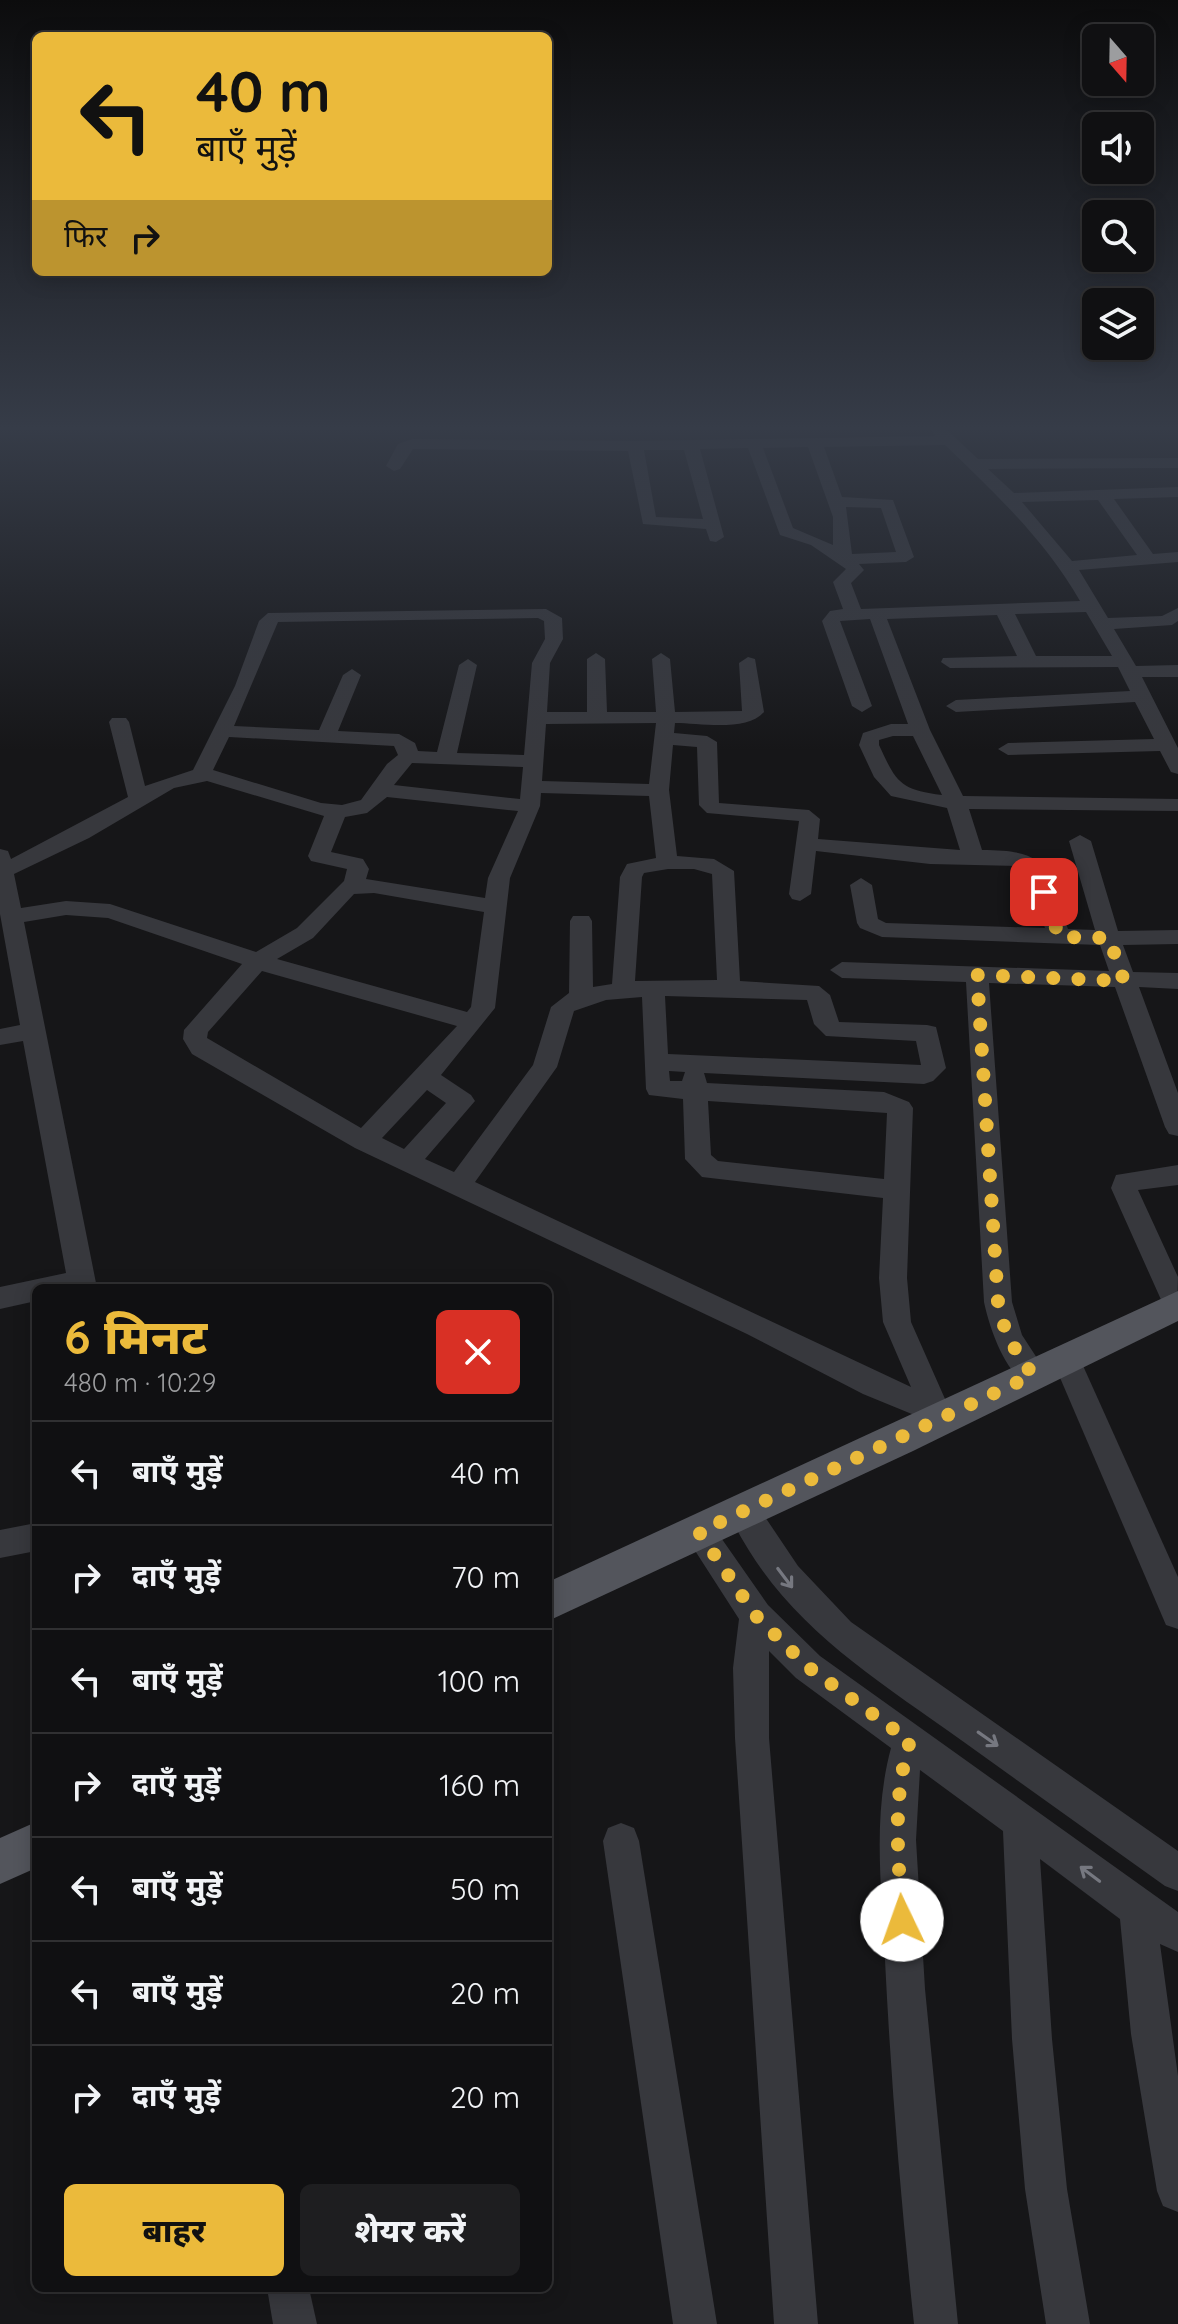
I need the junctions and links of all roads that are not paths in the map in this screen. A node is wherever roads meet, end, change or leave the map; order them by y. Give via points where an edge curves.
1 (796, 533) edge
2 (843, 533) edge
3 (899, 533) edge
4 (1040, 533) edge
5 (1130, 533) edge
6 (1178, 557) edge
7 (1148, 559) junction
8 (848, 560) junction
9 (1068, 566) junction
10 (1092, 606) junction
11 (1003, 608) junction
12 (853, 612) junction
13 (876, 612) junction
14 (1178, 613) edge
15 (1103, 624) junction
16 (596, 659) dead end
17 (661, 659) dead end
18 (1029, 661) junction
19 (950, 662) dead end
20 (748, 663) dead end
21 (468, 665) dead end
22 (1127, 666) junction
23 (1178, 671) edge
24 (352, 675) dead end
25 (1141, 696) junction
26 (862, 706) dead end
27 (956, 706) dead end
28 (537, 718) junction
29 (597, 719) junction
30 (119, 722) dead end
31 (664, 728) junction
32 (920, 730) junction
33 (223, 731) junction
34 (326, 736) junction
35 (1166, 745) junction
36 (1008, 749) dead end
37 (446, 756) junction
38 (408, 757) junction
39 (533, 761) junction
40 (1178, 768) edge
41 (200, 775) junction
42 (381, 790) junction
43 (659, 790) junction
44 (531, 796) junction
45 (139, 801) junction
46 (956, 802) junction
47 (1178, 805) edge
48 (337, 810) junction
49 (1080, 841) dead end
50 (809, 844) junction
51 (973, 857) junction
52 (667, 862) junction
53 (1, 864) edge
54 (358, 884) junction
55 (861, 885) dead end
56 (800, 894) dead end
57 (494, 907) junction
58 (13, 917) junction
59 (581, 921) dead end
60 (1059, 937) junction
61 (1178, 937) edge
62 (1109, 938) junction
63 (256, 961) junction
64 (12, 965) edge
65 (842, 970) dead end
66 (977, 975) junction
67 (1124, 981) junction
68 (1178, 981) edge
69 (729, 987) junction
70 (653, 990) junction
71 (623, 992) junction
72 (581, 997) junction
73 (473, 1022) junction
74 (31, 1031) junction
75 (0, 1037) edge
76 (655, 1062) junction
77 (694, 1064) junction
78 (425, 1077) junction
79 (694, 1092) junction
80 (1178, 1127) edge
81 (364, 1141) junction
82 (407, 1162) junction
83 (1178, 1175) edge
84 (458, 1186) junction
85 (898, 1190) junction
86 (82, 1284) edge
87 (32, 1291) edge
88 (0, 1298) edge
89 (1177, 1305) edge
90 (1066, 1359) junction
91 (1033, 1375) junction
92 (937, 1415) junction
93 (744, 1512) junction
94 (699, 1532) junction
95 (32, 1538) edge
96 (0, 1544) edge
97 (552, 1600) edge
98 (1178, 1614) edge
99 (756, 1616) junction
100 (910, 1741) junction
101 (1020, 1822) junction
102 (621, 1841) dead end
103 (32, 1846) edge
104 (0, 1862) edge
105 (1178, 1873) edge
106 (1138, 1909) junction
107 (1178, 1933) edge
108 (1178, 2191) edge
109 (289, 2292) edge
110 (295, 2324) edge
111 (695, 2324) edge
112 (796, 2324) edge
113 (936, 2324) edge
114 (1068, 2324) edge

1 - 8 street
2 - 8 street via 842,551
3 - 8 street via 907,555
4 - 9 street
5 - 7 street
6 - 7 street
7 - 9 street
8 - 12 street via 855,570 842,587
9 - 10 street
10 - 11 street
10 - 15 street
11 - 13 street
11 - 18 street
12 - 13 street
12 - 26 street via 831,621
13 - 32 street
14 - 15 street via 1166,621
15 - 22 street
16 - 29 street
17 - 31 street
18 - 19 street
18 - 22 street
20 - 31 street via 752,715
21 - 37 street
22 - 23 street
22 - 25 street
24 - 34 street
25 - 27 street
25 - 35 street
28 - 29 street
28 - 33 street via 541,663 556,631 549,614 282,616 268,621
28 - 39 street
29 - 31 street
30 - 45 street
31 - 43 street
31 - 50 street via 707,742 709,805 807,816
32 - 46 street
32 - 46 street via 880,732 870,737 869,745 901,794
33 - 34 street
33 - 41 street
34 - 38 street via 399,740 408,747
35 - 36 street
35 - 40 street
37 - 38 street
37 - 39 street
38 - 42 street via 396,763
39 - 44 street
41 - 45 street via 169,783
41 - 48 street
42 - 44 street
42 - 48 street via 364,808
43 - 44 street
43 - 52 street
44 - 57 street via 499,878
45 - 53 street via 81,834
46 - 47 street
46 - 51 street
48 - 54 street via 319,856 355,864 353,879
49 - 62 street
50 - 51 street
50 - 56 street
51 - 60 street via 1028,861 1036,870
52 - 69 street via 713,864 723,871
52 - 71 street via 635,869 631,877
53 - 58 street
54 - 57 street
54 - 63 street via 340,893 305,933
55 - 60 street via 868,923 882,930
57 - 73 street via 488,987
58 - 63 street via 87,907 110,911
58 - 64 street
59 - 72 street
60 - 62 street
61 - 62 street
62 - 67 street
63 - 73 street
63 - 81 street via 196,1030 195,1039 201,1048
64 - 74 street
65 - 66 street
66 - 67 street
66 - 91 street via 998,1302 1012,1348
67 - 68 street
67 - 80 street
69 - 70 street
69 - 77 street via 811,992 818,995 826,1024 834,1030 927,1033 934,1068 924,1075
70 - 71 street
70 - 76 street
71 - 72 street
72 - 84 street via 563,1007 552,1049 531,1091
73 - 78 street
74 - 75 street
74 - 86 street
76 - 77 street
76 - 79 street via 658,1089
77 - 79 street
78 - 81 street
78 - 82 street via 462,1101
79 - 85 street via 698,1159 711,1170
79 - 85 street via 894,1103 902,1114
81 - 82 street
82 - 84 street
83 - 89 street via 1133,1179 1124,1188
84 - 92 street
85 - 92 street via 893,1278 897,1322
87 - 88 street
89 - 90 main road
90 - 91 main road
90 - 98 street
91 - 92 main road
92 - 93 main road
93 - 94 main road
93 -> 105 street via 762,1548 793,1589 839,1633
94 - 97 main road
94 - 99 street
95 - 96 street
99 - 100 street via 808,1667
99 - 112 street via 750,1668 752,1738
100 - 101 street
100 - 113 street via 899,1776 896,1820 908,2044
106 -> 101 street
101 - 114 street via 1046,2189
102 - 111 street
103 - 104 main road
106 - 107 street
106 - 108 street via 1151,2034
109 - 110 street

